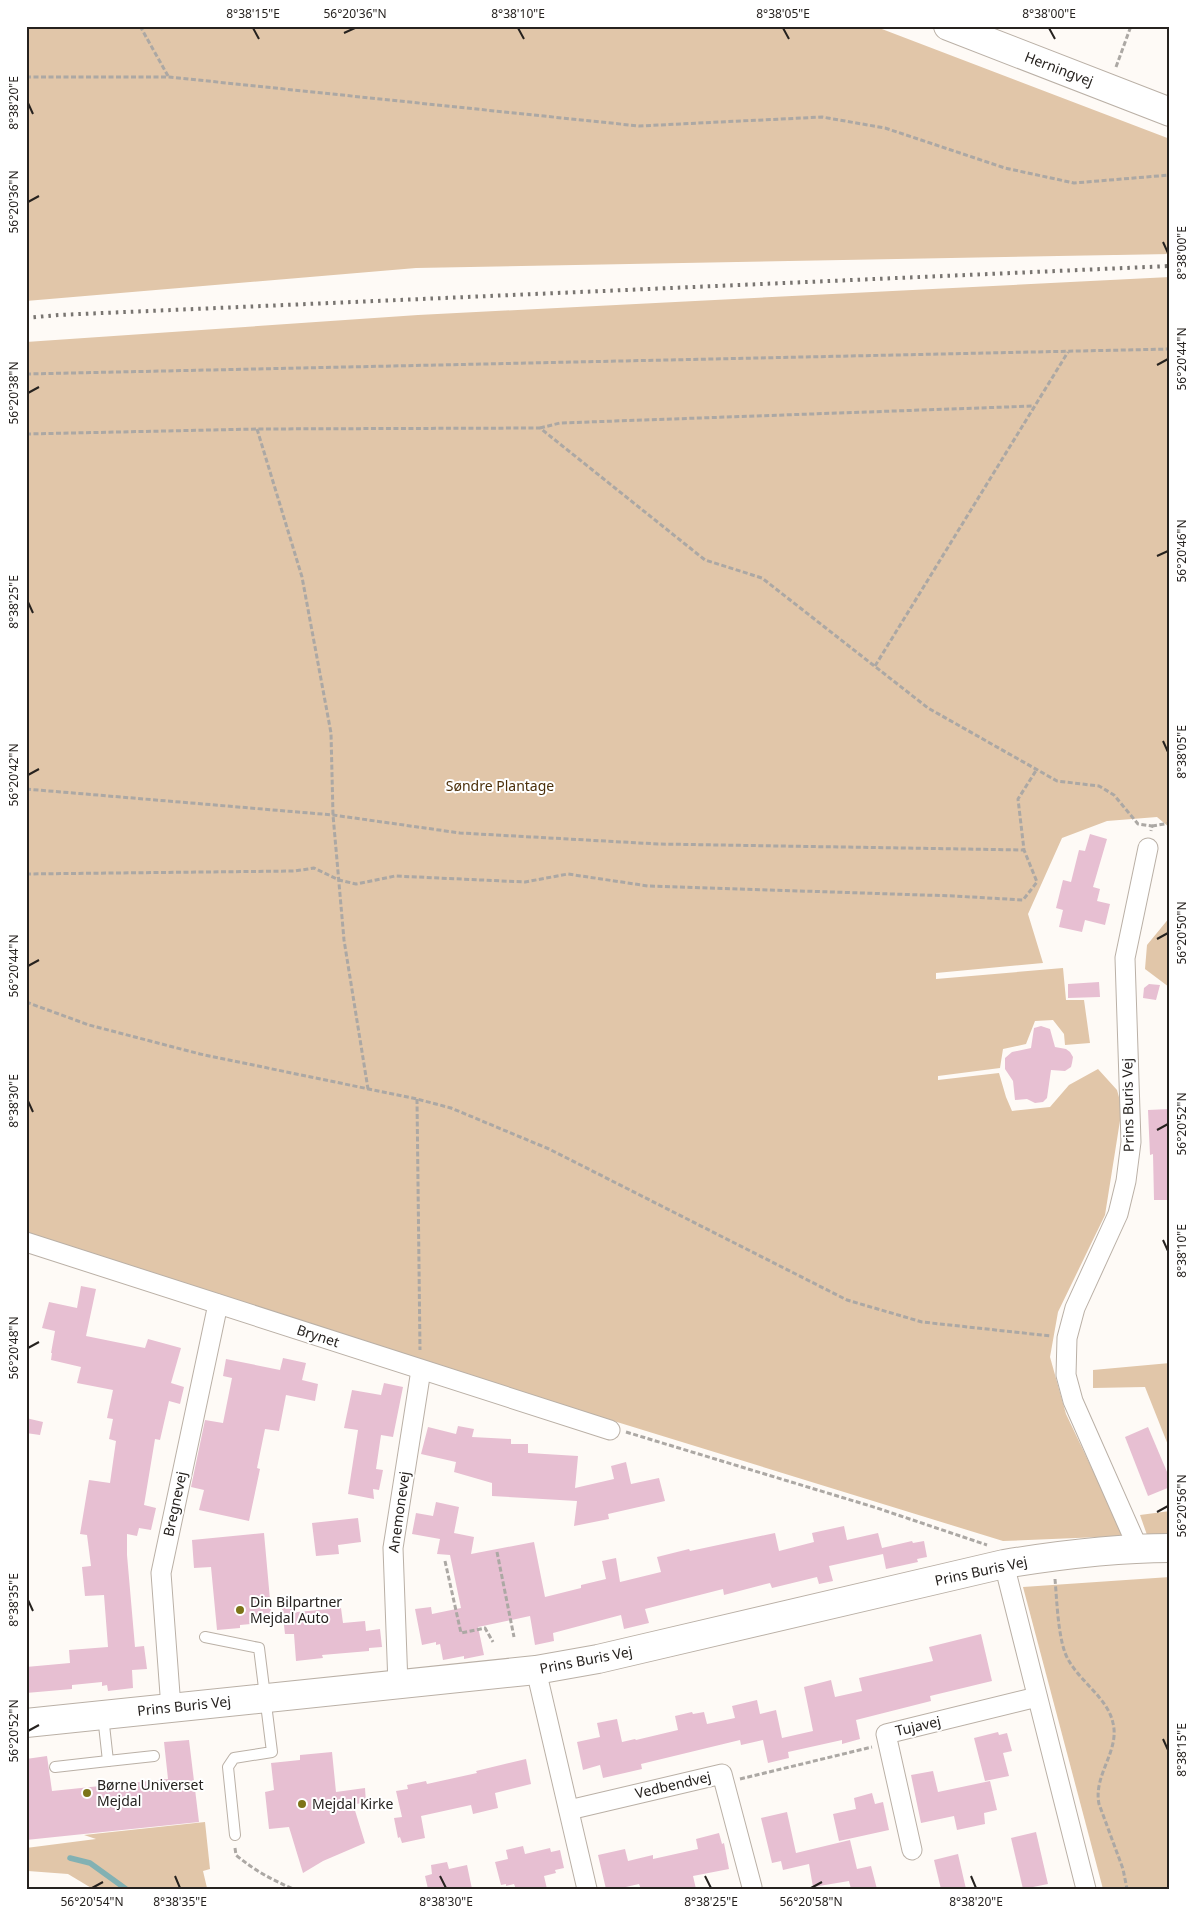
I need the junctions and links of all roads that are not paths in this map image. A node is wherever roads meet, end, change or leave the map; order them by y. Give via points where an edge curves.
1 (948, 26) edge
2 (1170, 112) edge
3 (1148, 848) road end
4 (26, 1242) edge
5 (218, 1304) junction
6 (421, 1370) junction
7 (610, 1430) road end
8 (1138, 1548) junction
9 (1170, 1548) edge
10 (1004, 1564) junction
11 (205, 1637) dead end
12 (536, 1670) junction
13 (398, 1685) junction
14 (1037, 1697) junction
15 (265, 1698) junction
16 (171, 1708) junction
17 (103, 1715) junction
18 (26, 1723) edge
19 (154, 1756) dead end
20 (108, 1761) junction
21 (55, 1767) dead end
22 (569, 1810) junction
23 (235, 1836) road end
24 (912, 1850) dead end
25 (752, 1887) dead end
26 (587, 1889) edge
27 (1086, 1889) edge

1 - 2 street, Herningvej
3 - 8 street, Prins Buris Vej via 1125,958 1131,1142 1126,1181 1118,1214 1075,1308 1066,1338 1066,1375 1073,1401
4 - 5 street, Brynet
5 - 6 street, Brynet
5 - 16 street, Bregnevej via 161,1573
6 - 7 street, Brynet
6 - 13 street, Anemonevej via 393,1548
8 - 9 street, Prins Buris Vej
8 - 10 street, Prins Buris Vej via 1065,1554
10 - 12 street, Prins Buris Vej via 598,1659
10 - 14 street
11 - 15 lane via 259,1648
12 - 13 street, Prins Buris Vej
12 - 22 street
13 - 15 street, Prins Buris Vej
14 - 24 street, Tujavej via 886,1734
14 - 27 street
15 - 16 street, Prins Buris Vej
15 - 23 lane via 272,1752 234,1758 228,1767
16 - 17 street, Prins Buris Vej
17 - 18 street, Prins Buris Vej
17 - 20 lane
19 - 20 lane
20 - 21 lane
22 - 25 street, Vedbendvej via 722,1774
22 - 26 street

